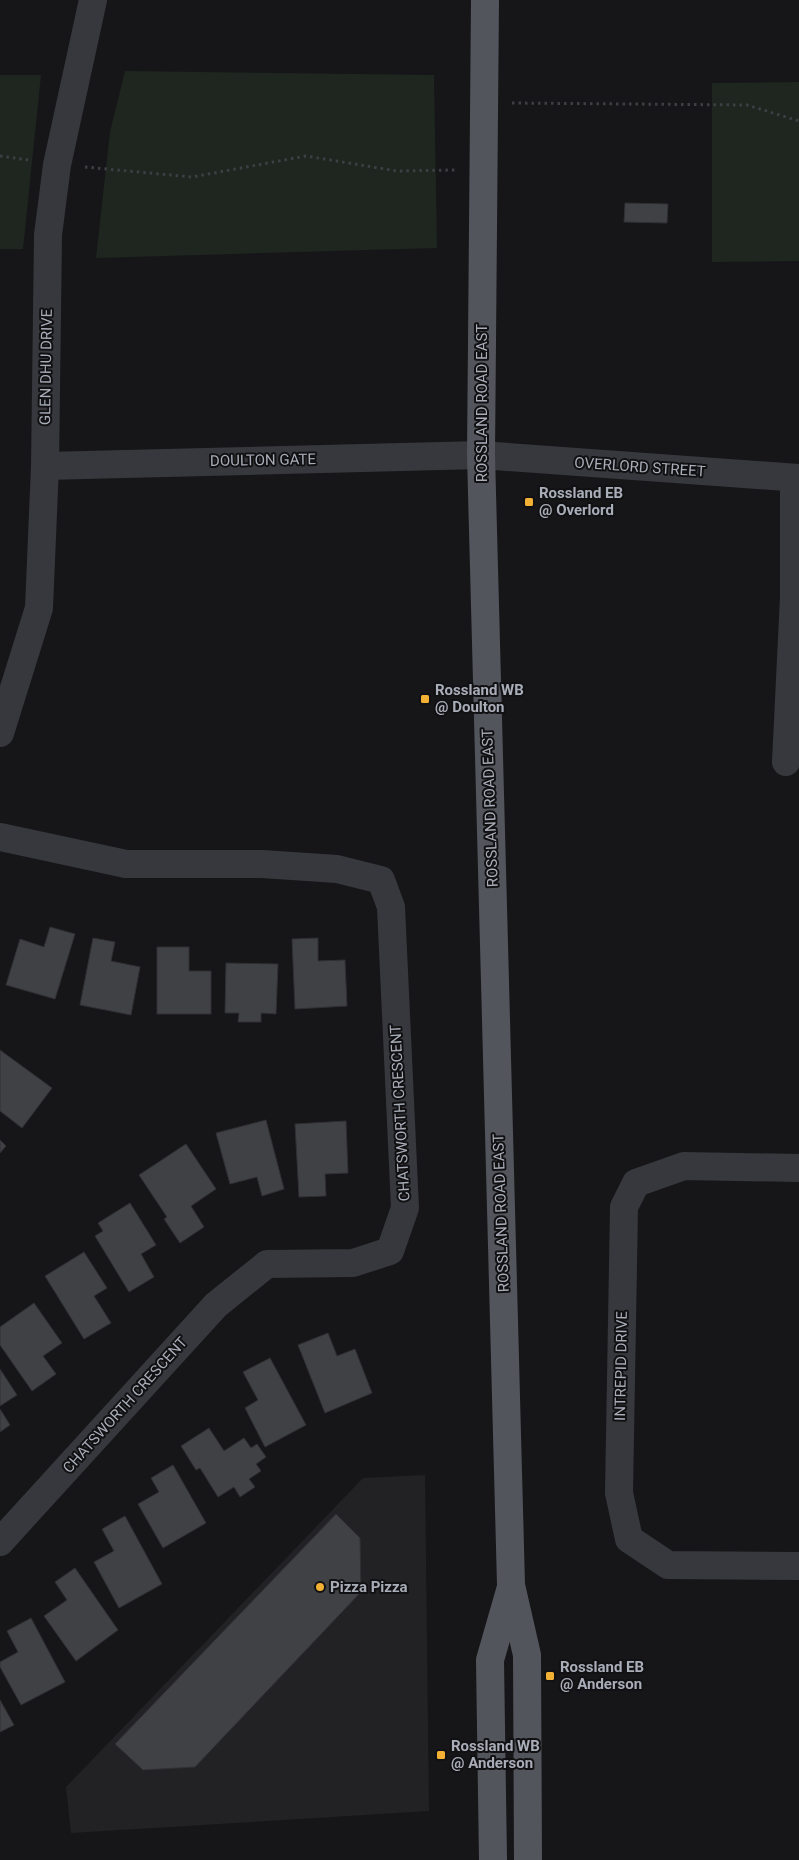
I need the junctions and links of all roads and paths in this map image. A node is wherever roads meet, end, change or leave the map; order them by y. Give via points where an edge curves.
1 (92, 0) edge
2 (485, 0) edge
3 (485, 102) junction
4 (799, 121) edge
5 (57, 165) junction
6 (483, 169) junction
7 (481, 455) junction
8 (45, 466) junction
9 (797, 479) edge
10 (0, 732) edge
11 (786, 762) dead end
12 (0, 837) edge
13 (799, 1168) edge
14 (0, 1542) edge
15 (799, 1566) edge
16 (511, 1586) junction
17 (493, 1860) edge
18 (528, 1860) edge

1 - 5 street, GLEN DHU DRIVE
2 - 3 main road, ROSSLAND ROAD EAST
3 - 4 path via 747,105
3 - 6 main road, ROSSLAND ROAD EAST
5 - 6 path via 192,178 306,156 397,171
5 - 8 street, GLEN DHU DRIVE via 48,235
6 - 7 main road, ROSSLAND ROAD EAST
7 - 8 street, DOULTON GATE
7 - 9 street, OVERLORD STREET
7 - 16 main road, ROSSLAND ROAD EAST
8 - 10 street, GLEN DHU DRIVE via 39,608
9 - 11 street
12 - 14 street, CHATSWORTH CRESCENT via 126,864 262,864 337,869 381,880 391,907 405,1208 390,1251 353,1264 267,1264 216,1305
13 - 15 street, INTREPID DRIVE via 684,1166 636,1183 624,1207 619,1493 629,1539 668,1566
16 - 17 main road, ROSSLAND ROAD EAST via 490,1660
16 - 18 main road, ROSSLAND ROAD EAST via 527,1656

